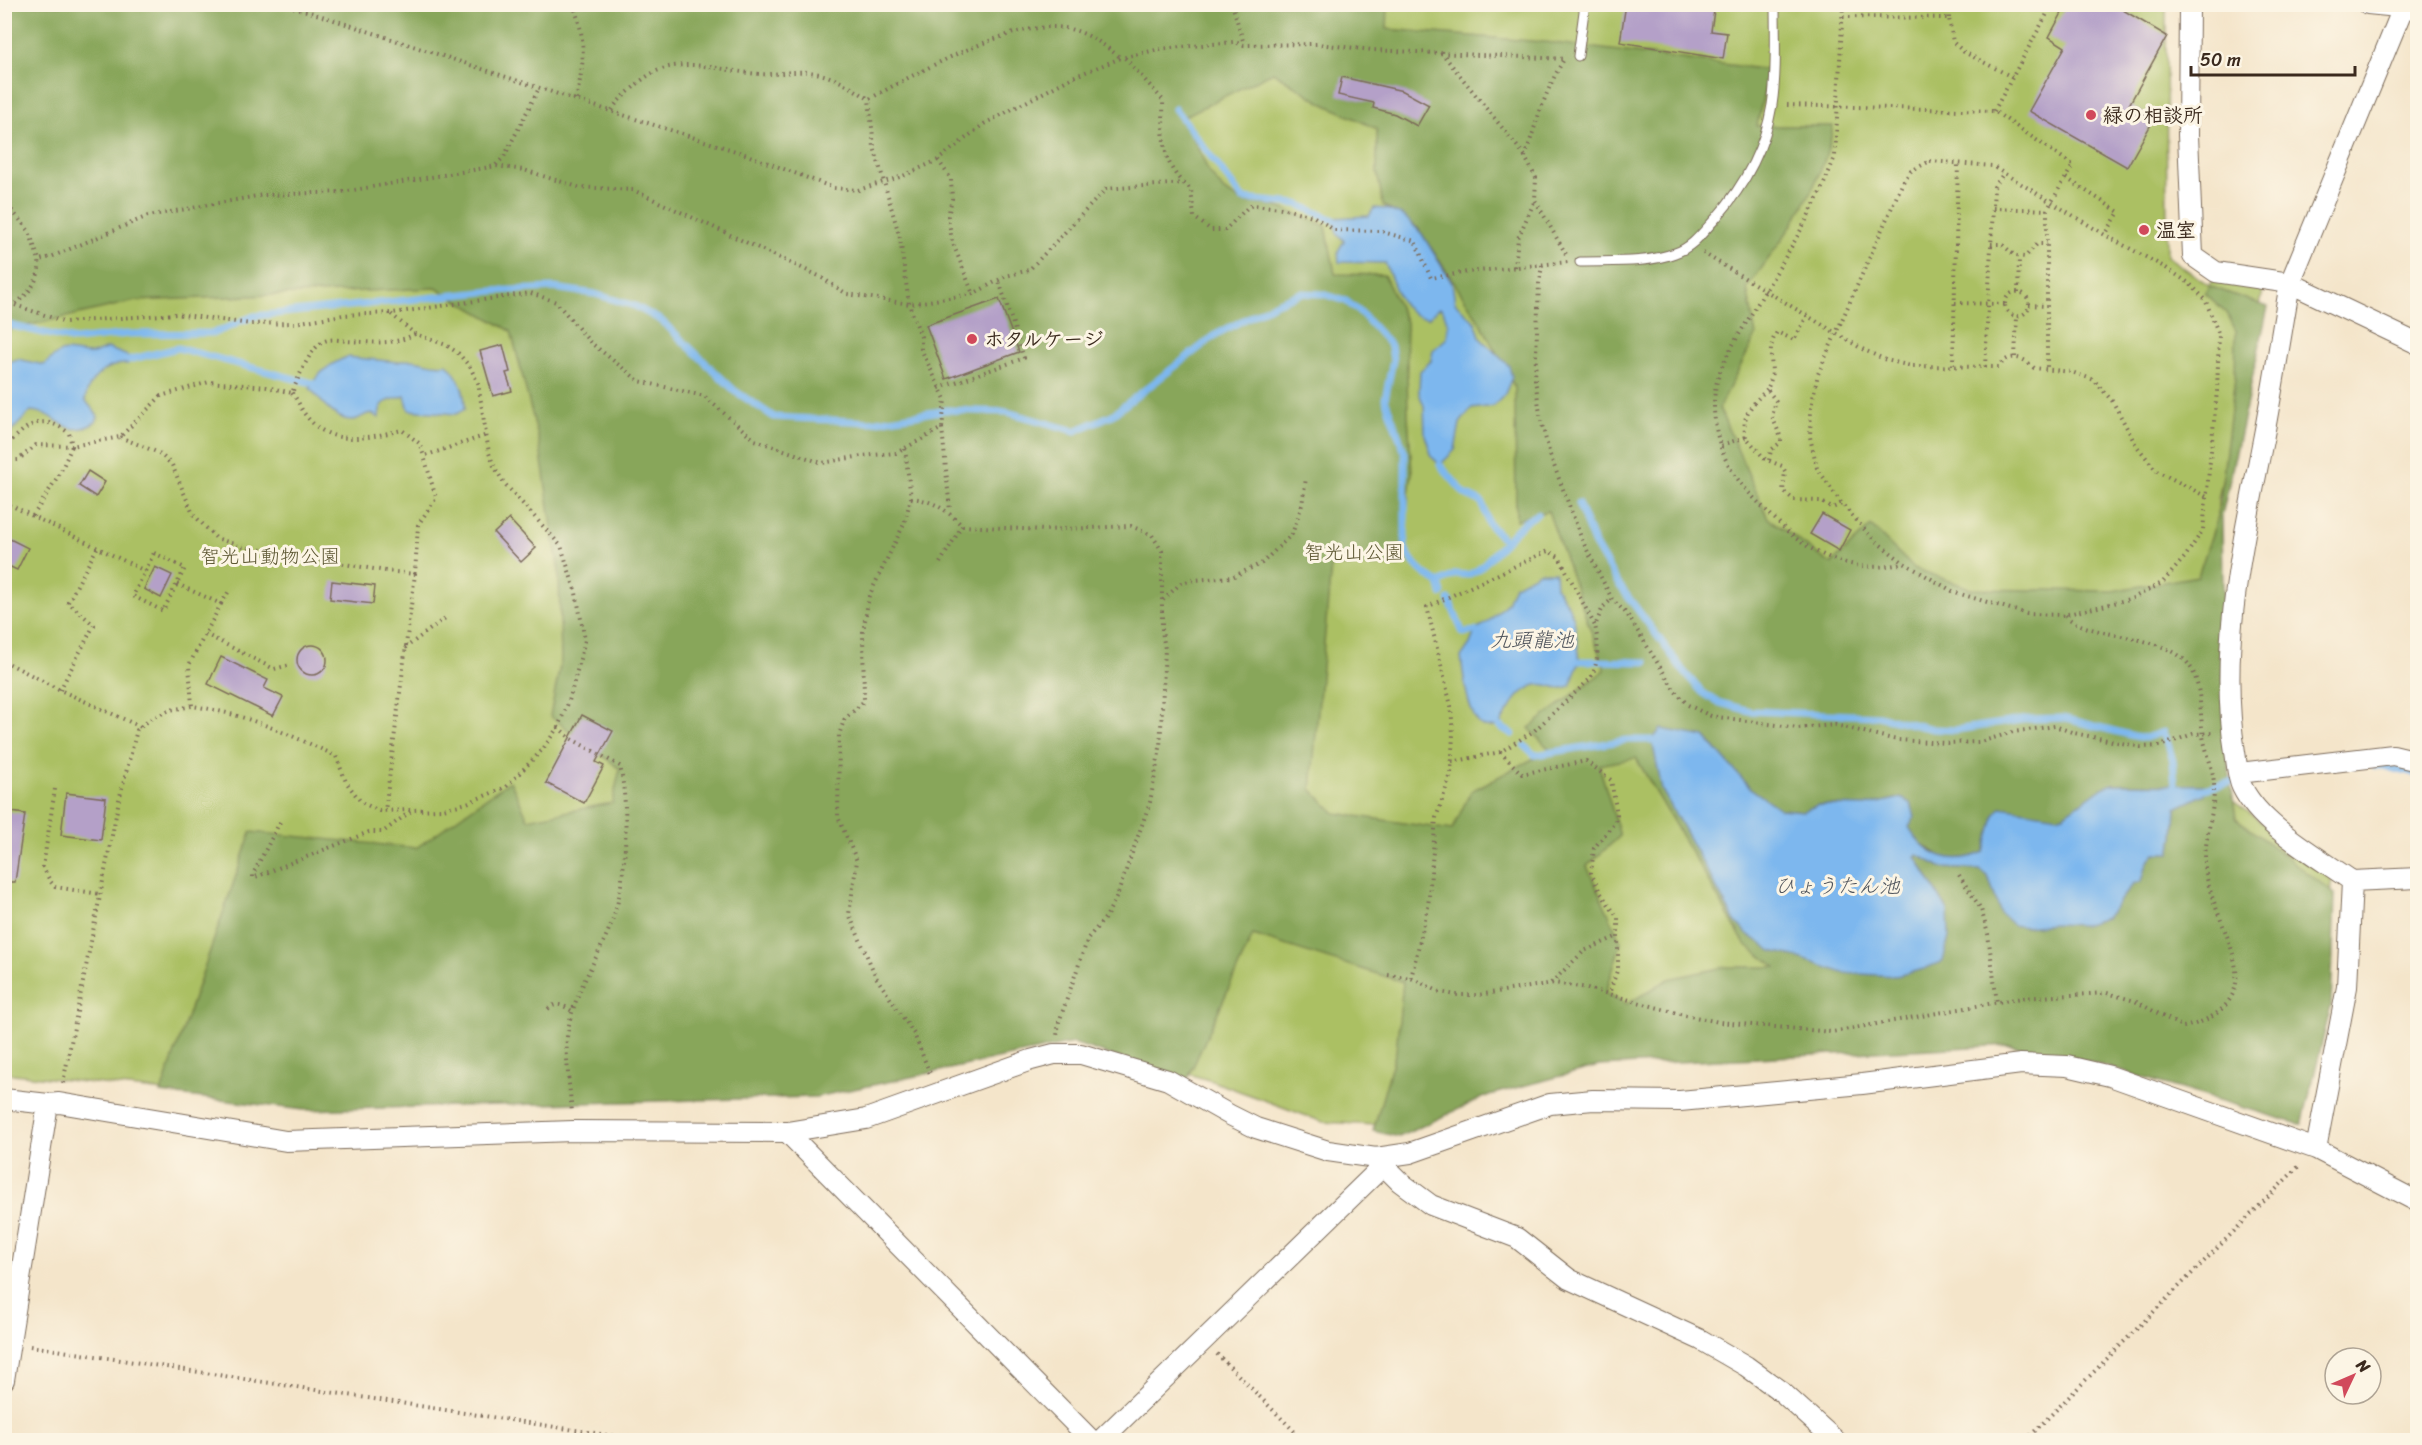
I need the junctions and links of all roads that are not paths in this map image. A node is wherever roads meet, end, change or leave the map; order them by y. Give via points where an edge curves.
1 (1585, 4) edge
2 (1776, 4) edge
3 (2189, 4) edge
4 (2367, 4) edge
5 (2410, 9) edge
6 (1578, 56) road end
7 (1580, 262) dead end
8 (2290, 283) junction
9 (2418, 344) edge
10 (2418, 761) edge
11 (2240, 779) junction
12 (2418, 878) edge
13 (2352, 881) junction
14 (4, 1099) edge
15 (53, 1103) junction
16 (787, 1132) junction
17 (2316, 1149) junction
18 (1380, 1162) junction
19 (2418, 1202) edge
20 (7, 1342) edge
21 (4, 1380) edge
22 (1091, 1440) edge
23 (1101, 1440) edge
24 (1835, 1440) edge

1 - 6 lane
2 - 7 lane via 1772,105 1748,175 1736,196 1691,246 1674,254
3 - 8 street via 2188,135 2193,256 2216,272
4 - 5 street
5 - 8 street
8 - 9 street
8 - 11 street via 2242,550 2230,652 2232,730
10 - 11 street via 2393,755
11 - 13 street via 2264,819
12 - 13 street
13 - 17 street via 2347,987
14 - 15 street
15 - 16 street via 286,1141 573,1131
15 - 20 street
16 - 18 street via 866,1119 1031,1060 1054,1054 1081,1054 1168,1080 1256,1128 1328,1151
16 - 22 street
17 - 18 street via 2110,1076 2067,1066 2021,1064 1680,1101 1593,1100 1550,1104
17 - 19 street
18 - 23 street
18 - 24 street via 1431,1205 1517,1238 1569,1279 1701,1340 1746,1366
20 - 21 street

